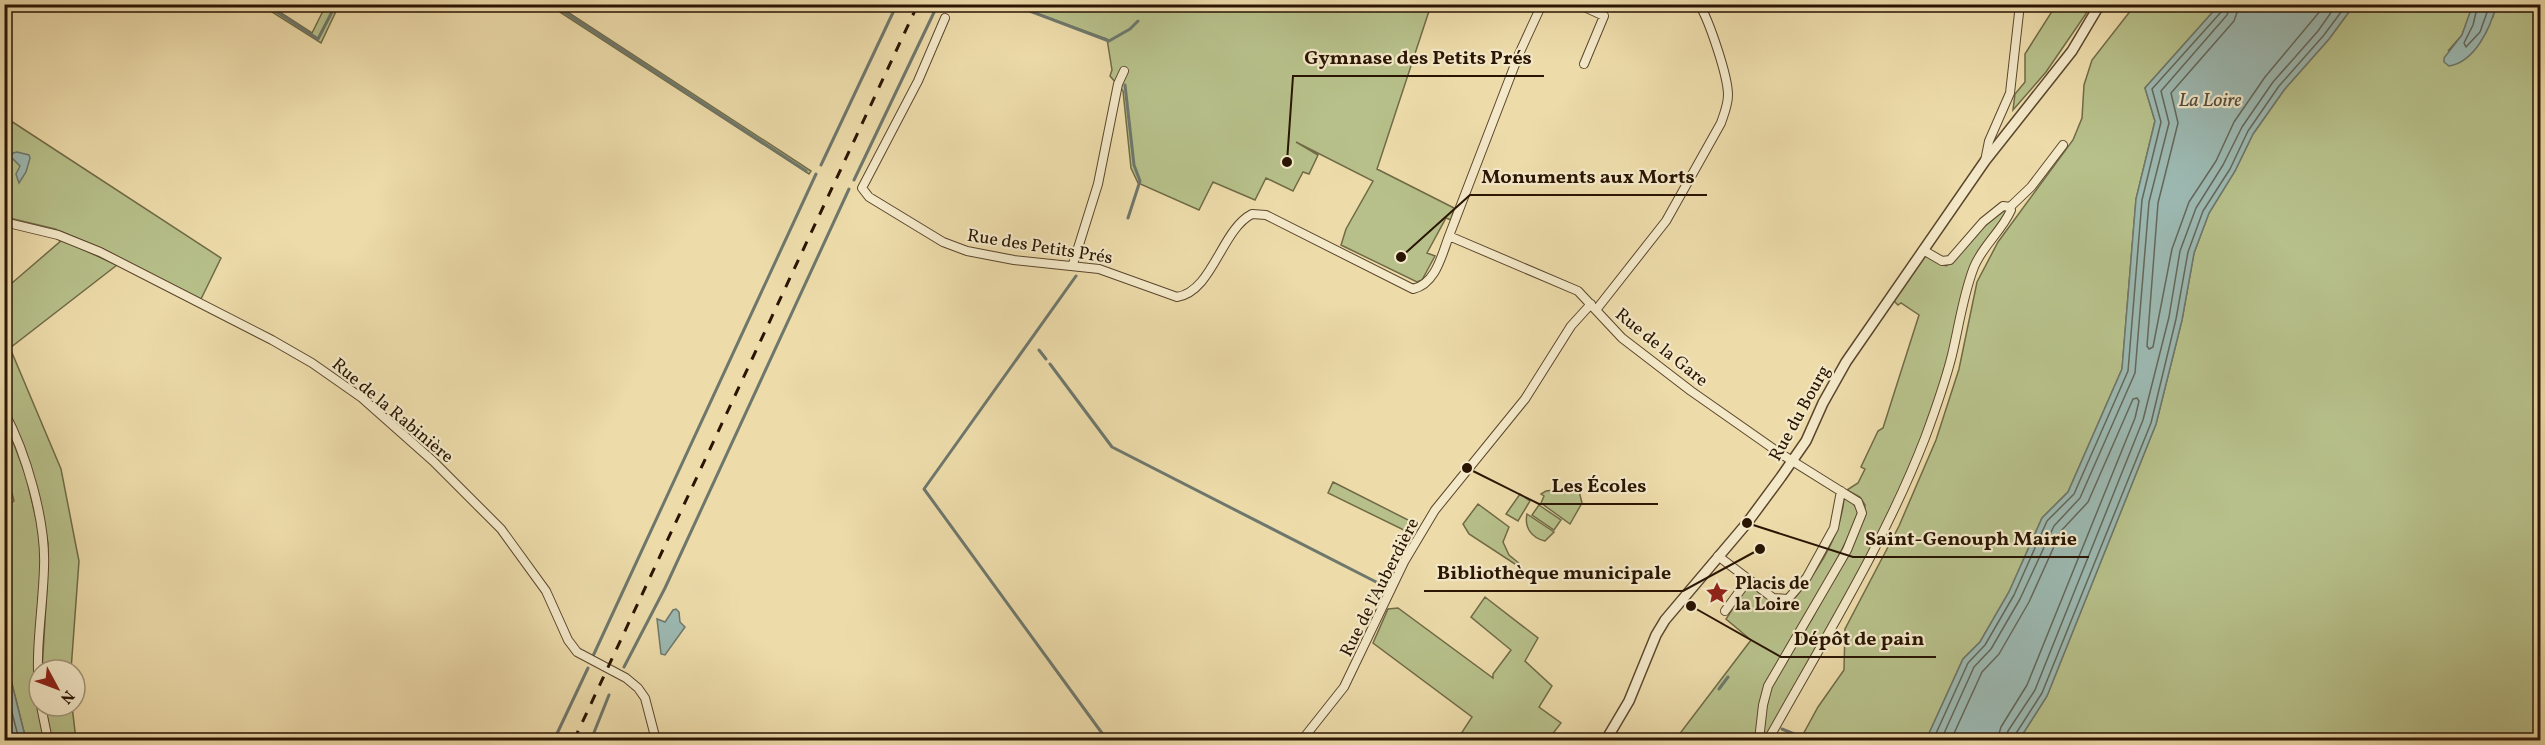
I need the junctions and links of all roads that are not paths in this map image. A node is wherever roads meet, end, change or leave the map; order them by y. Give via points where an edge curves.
1 (1542, 4) edge
2 (1578, 4) edge
3 (2020, 4) edge
4 (2100, 4) edge
5 (1700, 5) edge
6 (945, 18) dead end
7 (1584, 64) dead end
8 (1124, 71) dead end
9 (2063, 145) dead end
10 (1985, 161) junction
11 (2010, 207) junction
12 (4, 222) edge
13 (1449, 236) junction
14 (1923, 250) junction
15 (1073, 264) junction
16 (1593, 307) junction
17 (4, 412) edge
18 (1793, 460) junction
19 (1841, 491) junction
20 (1718, 556) junction
21 (1748, 580) junction
22 (1725, 611) dead end
23 (38, 658) edge
24 (43, 718) edge
25 (48, 741) edge
26 (656, 741) edge
27 (1302, 741) edge
28 (1606, 741) edge
29 (1759, 741) edge
30 (1768, 741) edge

1 - 13 street
2 - 7 street via 1604,16
3 - 10 street via 2010,93 1989,141
4 - 10 street, Rue du Bourg via 2066,59
5 - 16 street, Rue de la Gare via 1727,86 1721,123 1663,226
6 - 15 street, Rue des Petits Prés via 862,191 950,245 994,257
8 - 15 street via 1095,195
9 - 11 street via 2031,188
10 - 14 street, Rue du Bourg
11 - 14 street via 2003,206 1991,214 1950,260 1942,261
11 - 30 street via 2006,220 1974,268 1952,357 1905,487 1852,592
12 - 26 street, Rue de la Rabinière via 58,235 100,252 283,345 362,398 501,529 546,591 577,652 639,688
13 - 15 street, Rue des Petits Prés via 1429,280 1413,289 1260,213 1246,217 1200,283 1182,297 1170,296 1119,274
13 - 16 street via 1568,286
14 - 18 street, Rue du Bourg via 1846,362
16 - 18 street, Rue de la Gare via 1622,338 1691,391
16 - 27 street, Rue de l'Auberdière via 1571,326 1525,399 1435,510 1404,562 1344,687
17 - 23 street via 33,489 44,544
18 - 19 street, Rue de la Gare
18 - 20 street, Rue du Bourg
19 - 21 street via 1834,528 1793,595 1788,599 1773,598
19 - 29 street, Rue de la Gare via 1860,505 1862,513 1818,602 1768,686
20 - 21 street
20 - 28 street, Rue du Bourg via 1659,629 1636,686
21 - 22 street
24 - 25 street

